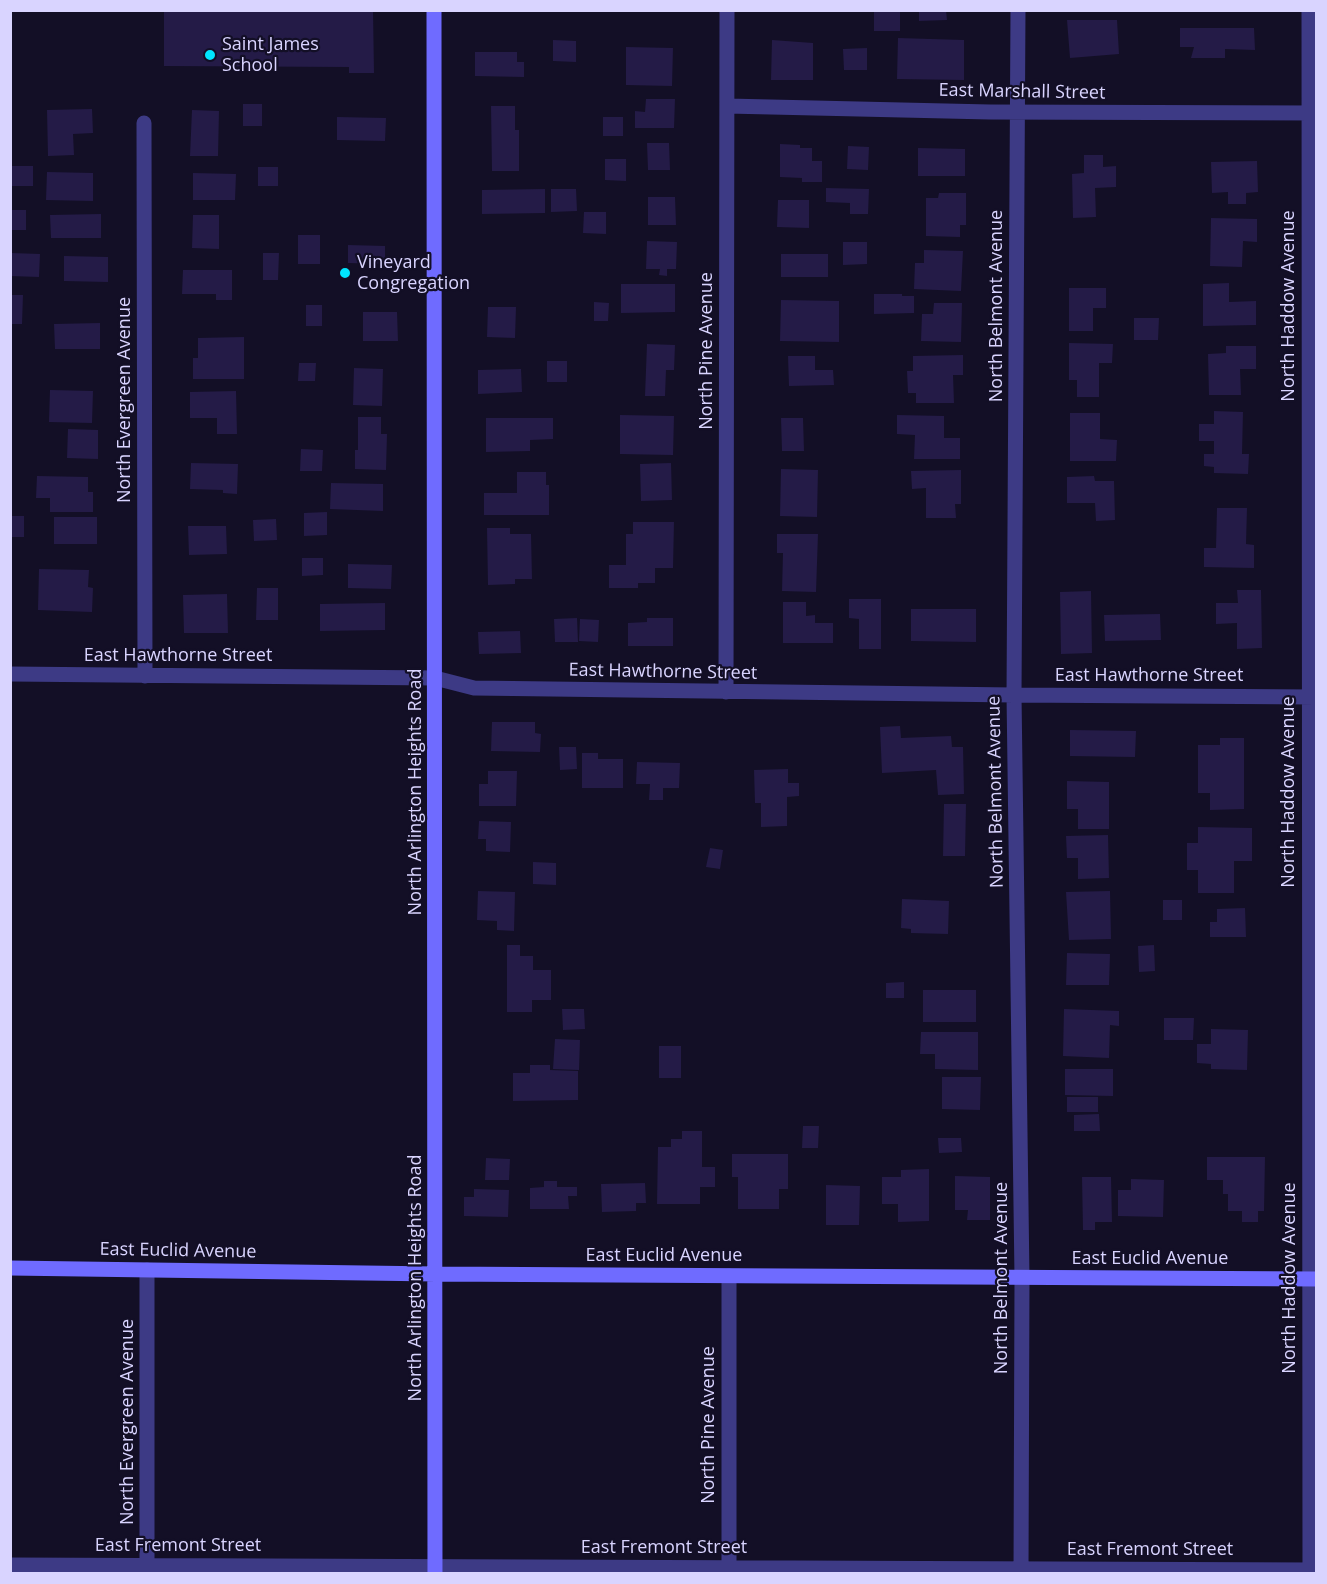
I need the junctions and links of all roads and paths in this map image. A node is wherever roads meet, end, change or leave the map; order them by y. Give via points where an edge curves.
1 (434, 10) edge
2 (727, 10) edge
3 (1018, 10) edge
4 (1309, 10) edge
5 (727, 106) junction
6 (1017, 112) junction
7 (1312, 113) edge
8 (144, 123) dead end
9 (10, 674) edge
10 (145, 676) junction
11 (435, 678) junction
12 (726, 692) junction
13 (1014, 695) junction
14 (1312, 697) edge
15 (10, 1268) edge
16 (147, 1270) junction
17 (436, 1274) junction
18 (729, 1276) junction
19 (1022, 1278) junction
20 (1313, 1279) edge
21 (10, 1565) edge
22 (147, 1569) edge
23 (435, 1570) edge
24 (729, 1570) edge
25 (1022, 1571) edge
26 (1312, 1571) edge

1 - 11 main road, North Arlington Heights Road
2 - 5 street, North Pine Avenue
3 - 6 street, North Belmont Avenue
4 - 7 street, North Haddow Avenue
5 - 6 street, East Marshall Street
5 - 12 street, North Pine Avenue
6 - 7 street, East Marshall Street
6 - 13 street, North Belmont Avenue
7 - 14 street, North Haddow Avenue
8 - 10 street, North Evergreen Avenue
9 - 10 street, East Hawthorne Street
10 - 11 street, East Hawthorne Street
11 - 12 street, East Hawthorne Street via 474,688
11 - 17 main road, North Arlington Heights Road
12 - 13 street, East Hawthorne Street
13 - 14 street, East Hawthorne Street
13 - 19 street, North Belmont Avenue
14 - 20 street, North Haddow Avenue
15 - 16 main road, East Euclid Avenue
16 - 17 main road, East Euclid Avenue
16 - 22 street, North Evergreen Avenue
17 - 18 main road, East Euclid Avenue
17 - 23 main road, North Arlington Heights Road
18 - 19 main road, East Euclid Avenue
18 - 24 street, North Pine Avenue
19 - 20 main road, East Euclid Avenue
19 - 25 street, North Belmont Avenue
20 - 26 street, North Haddow Avenue
21 - 22 street, East Fremont Street
22 - 23 street, East Fremont Street
23 - 24 street, East Fremont Street
24 - 25 street, East Fremont Street
25 - 26 street, East Fremont Street

